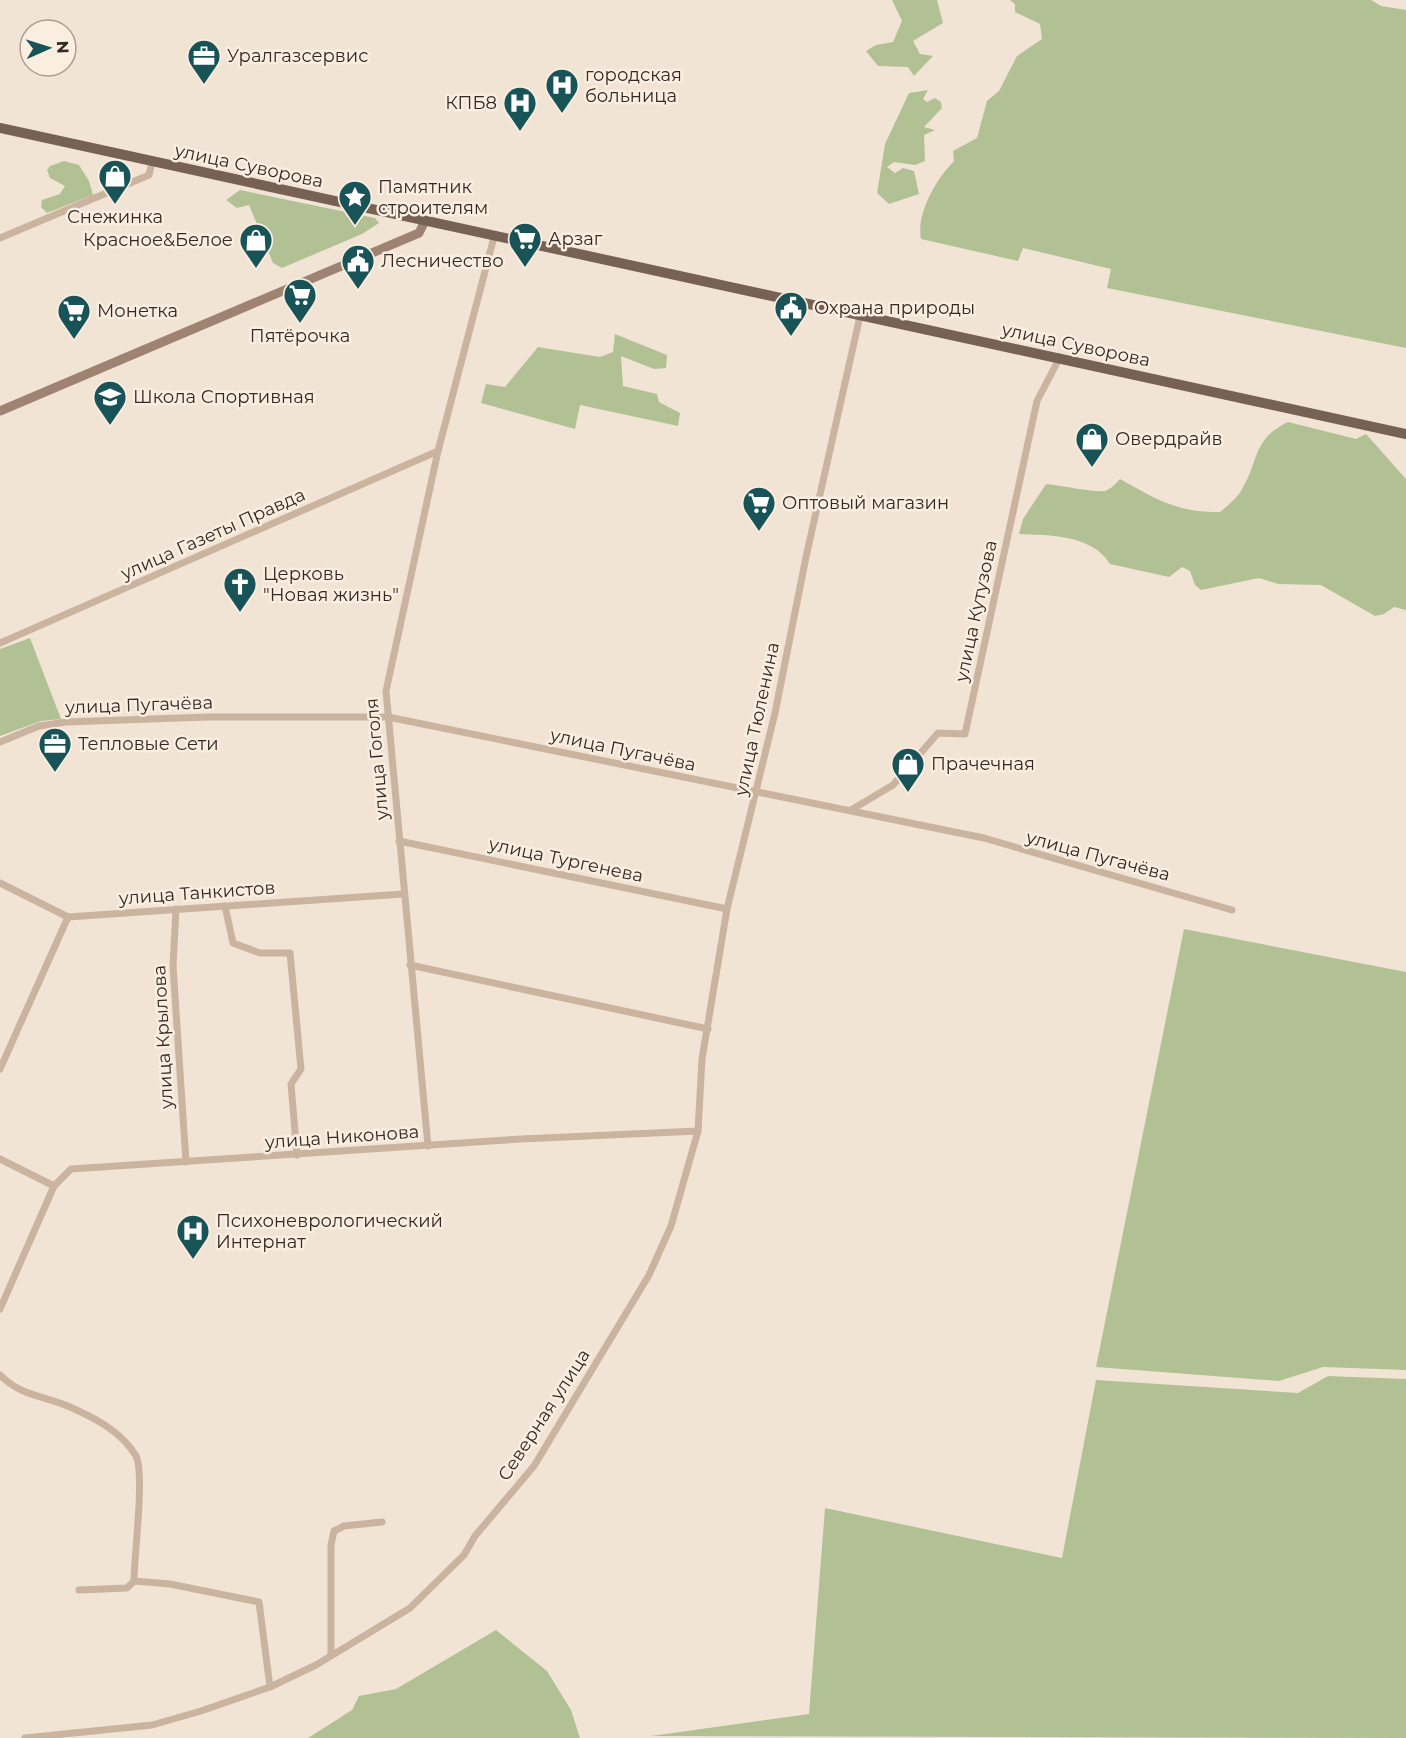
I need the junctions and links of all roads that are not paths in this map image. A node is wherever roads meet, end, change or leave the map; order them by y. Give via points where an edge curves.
1 (0, 128) edge
2 (152, 162) junction
3 (425, 221) junction
4 (494, 237) junction
5 (0, 238) edge
6 (860, 316) junction
7 (1060, 357) junction
8 (0, 411) edge
9 (1406, 434) edge
10 (438, 451) junction
11 (0, 643) edge
12 (388, 717) junction
13 (0, 742) edge
14 (757, 793) junction
15 (851, 810) junction
16 (399, 841) junction
17 (0, 883) edge
18 (403, 894) junction
19 (225, 906) junction
20 (176, 909) junction
21 (727, 909) junction
22 (1232, 910) dead end
23 (68, 917) junction
24 (410, 964) junction
25 (708, 1029) junction
26 (0, 1069) edge
27 (698, 1131) junction
28 (428, 1146) junction
29 (297, 1155) junction
30 (0, 1159) edge
31 (186, 1162) junction
32 (54, 1186) junction
33 (0, 1309) edge
34 (0, 1375) edge
35 (382, 1522) dead end
36 (134, 1581) junction
37 (79, 1590) dead end
38 (331, 1654) junction
39 (270, 1688) junction
40 (25, 1738) edge

1 - 2 main road, улица Суворова
2 - 3 main road, улица Суворова
2 - 5 street via 149,175
3 - 4 main road, улица Суворова
3 - 8 main road via 418,233
4 - 6 main road, улица Суворова
4 - 10 street, улица Гоголя
6 - 7 main road, улица Суворова
6 - 14 street, улица Тюленина
7 - 9 main road, улица Суворова
7 - 15 street, улица Кутузова via 1036,401 965,734 938,733 893,785
10 - 11 street, улица Газеты Правда
10 - 12 street, улица Гоголя via 386,691
12 - 13 street, улица Пугачёва via 66,722 39,726
12 - 14 street, улица Пугачёва
12 - 16 street, улица Гоголя
14 - 15 street, улица Пугачёва
14 - 21 street, улица Тюленина
15 - 22 street, улица Пугачёва via 984,838
16 - 18 street, улица Гоголя
16 - 21 street, улица Тургенева
17 - 23 street
18 - 19 street, улица Танкистов
18 - 24 street, улица Гоголя
19 - 20 street, улица Танкистов
19 - 29 street via 233,943 260,953 290,953 301,1069 291,1084
20 - 23 street, улица Танкистов
20 - 31 street, улица Крылова via 173,966
21 - 25 street, улица Тюленина
23 - 26 street
24 - 25 street
24 - 28 street, улица Гоголя
25 - 27 street, улица Тюленина via 702,1059
27 - 28 street, улица Никонова
27 - 38 street, Северная улица via 671,1226 649,1275 534,1466 475,1536 464,1555 410,1608
28 - 29 street, улица Никонова
29 - 31 street, улица Никонова
30 - 32 street
31 - 32 street, улица Никонова via 71,1169
32 - 33 street
34 - 36 street via 13,1388 69,1407 116,1432 137,1458
35 - 38 street via 333,1531
36 - 37 street via 127,1588
36 - 39 street via 171,1584 259,1602
38 - 39 street, Северная улица
39 - 40 street, Северная улица via 152,1725

